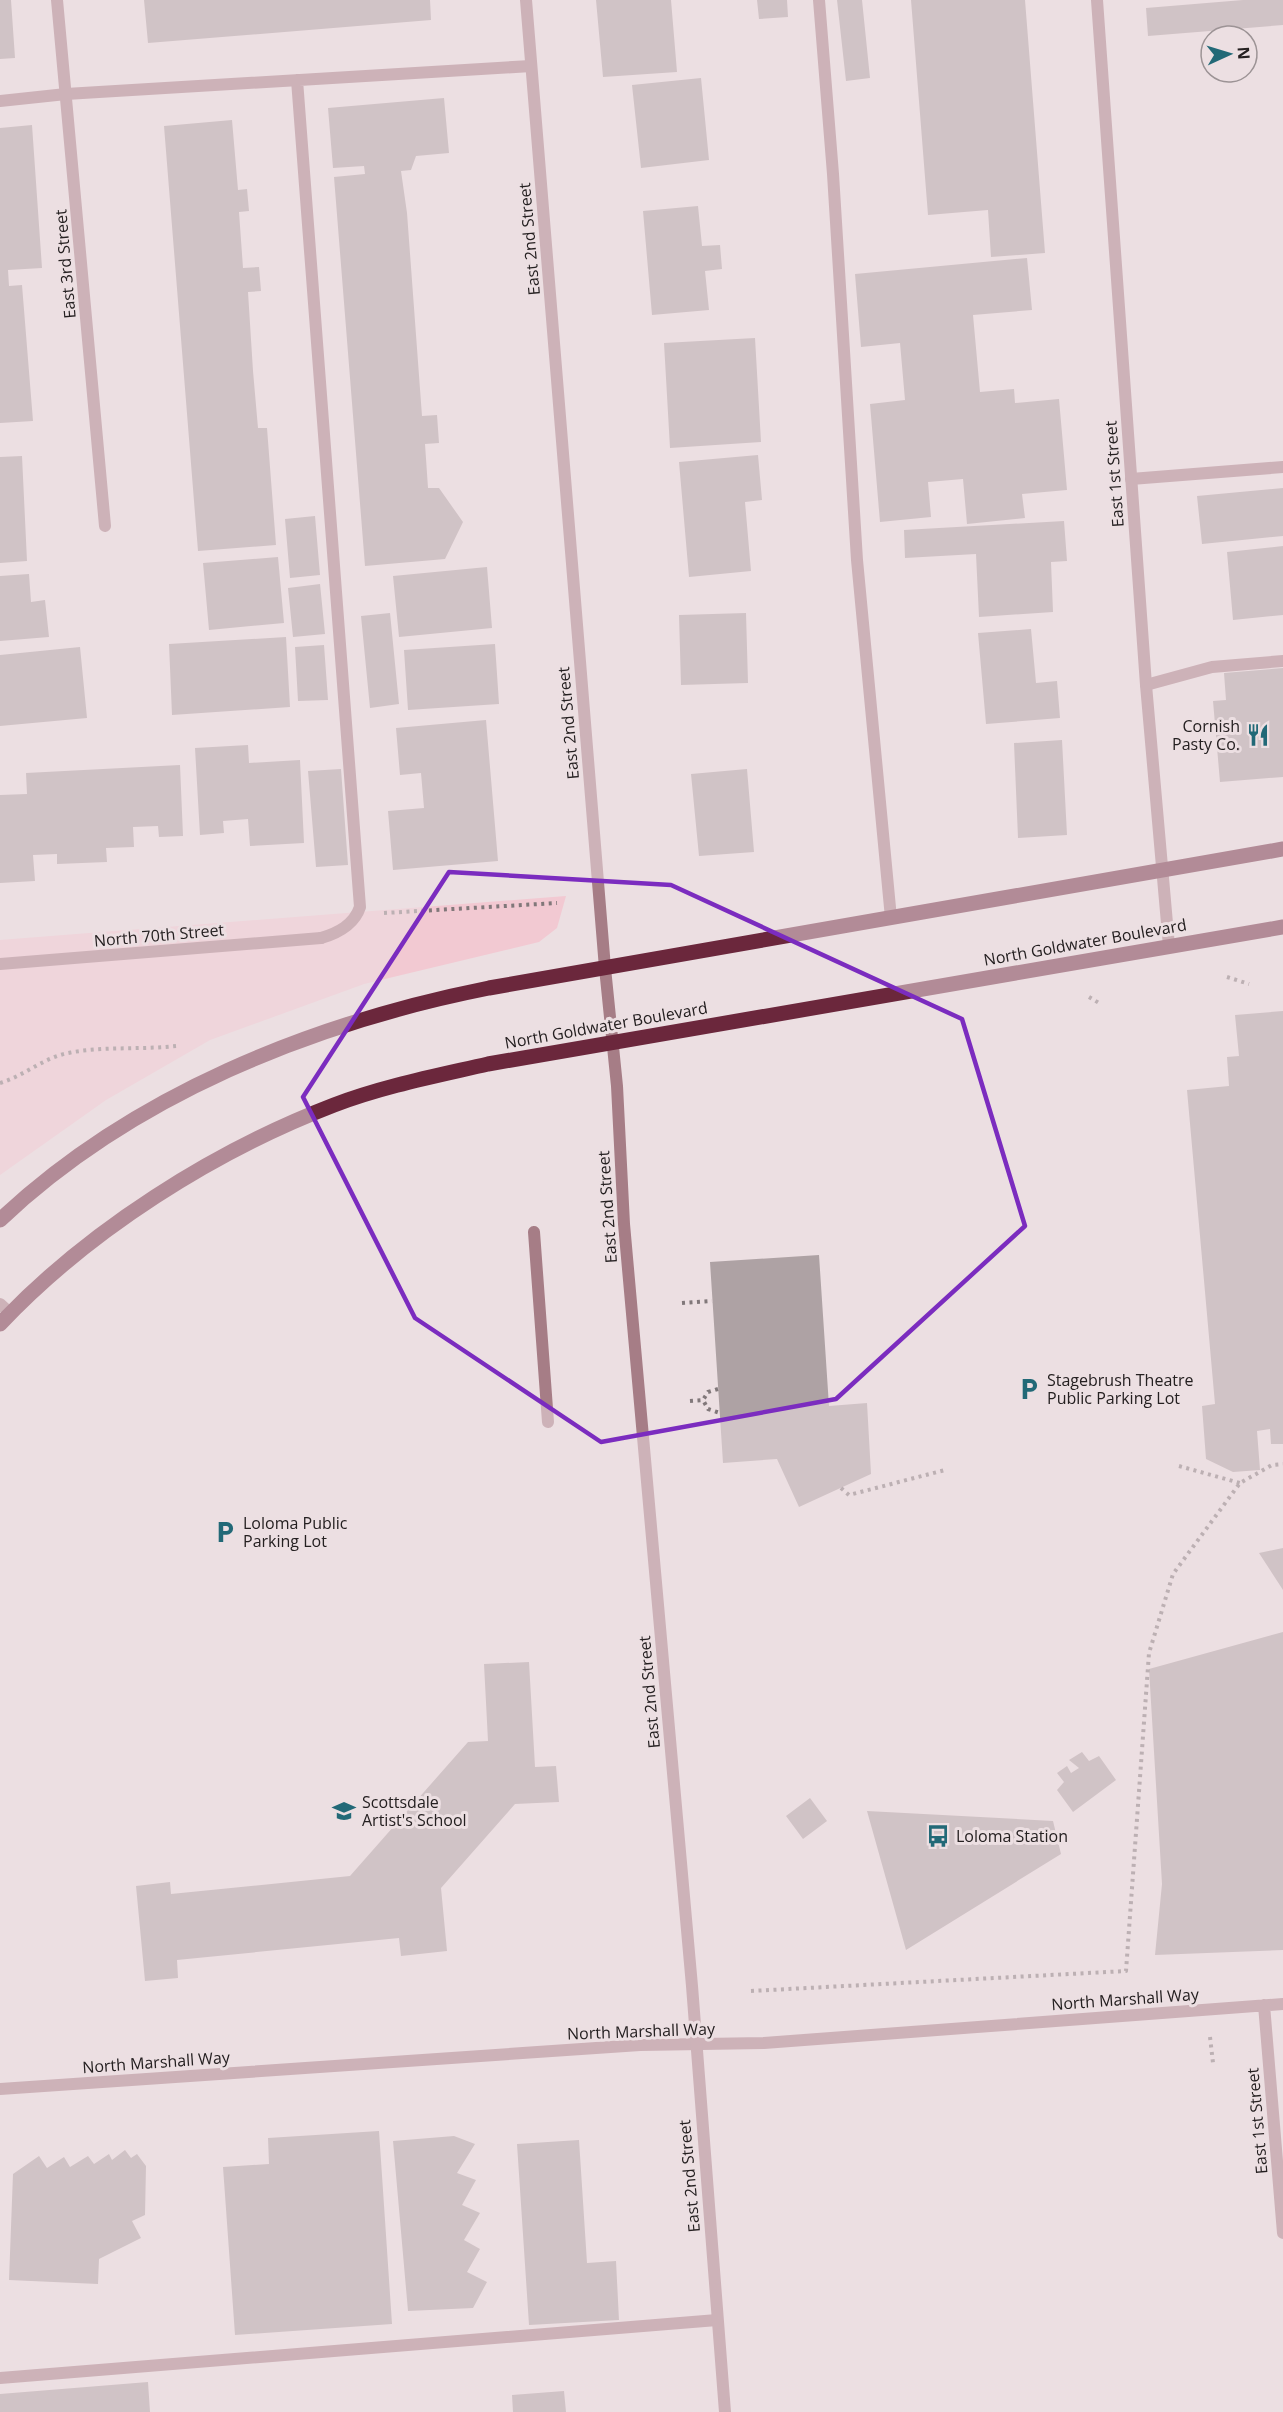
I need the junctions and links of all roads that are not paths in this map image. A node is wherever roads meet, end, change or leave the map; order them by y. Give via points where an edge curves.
1 (57, 0) edge
2 (526, 0) edge
3 (819, 0) edge
4 (1097, 0) edge
5 (531, 66) junction
6 (297, 80) junction
7 (66, 94) junction
8 (0, 101) edge
9 (1283, 467) edge
10 (1131, 479) junction
11 (105, 526) dead end
12 (1283, 660) edge
13 (1146, 685) junction
14 (1283, 849) edge
15 (1163, 869) junction
16 (891, 918) junction
17 (1283, 927) edge
18 (1169, 946) junction
19 (0, 964) edge
20 (605, 968) junction
21 (612, 1042) junction
22 (0, 1220) edge
23 (534, 1232) dead end
24 (3, 1314) edge
25 (549, 1422) dead end
26 (1283, 2004) edge
27 (1264, 2005) junction
28 (696, 2046) junction
29 (0, 2089) edge
30 (1283, 2233) edge
31 (717, 2320) junction
32 (0, 2378) edge
33 (725, 2412) edge

1 - 7 street, East 3rd Street
2 - 5 street, East 2nd Street
3 - 16 street via 857,560
4 - 10 street, East 1st Street
5 - 6 street
5 - 20 street, East 2nd Street
6 - 7 street
6 - 19 street, North 70th Street via 360,907 341,932 321,938
7 - 8 street
7 - 11 street, East 3rd Street
9 - 10 street
10 - 13 street, East 1st Street
12 - 13 street via 1212,667
13 - 15 street, East 1st Street
14 - 15 main road
15 - 16 main road
15 - 18 street, East 1st Street
16 - 20 main road
17 - 18 main road, North Goldwater Boulevard
18 - 21 main road, North Goldwater Boulevard
20 - 21 street, East 2nd Street
20 - 22 main road via 424,1001 292,1044 170,1100 111,1134 56,1172
21 - 24 main road, North Goldwater Boulevard via 431,1077 335,1105 287,1125 168,1189
21 - 28 street, East 2nd Street via 624,1224
23 - 25 street
26 - 27 street, North Marshall Way
27 - 28 street, North Marshall Way
27 - 30 street, East 1st Street
28 - 29 street, North Marshall Way via 640,2045
28 - 31 street, East 2nd Street
31 - 32 street
31 - 33 street, East 2nd Street

